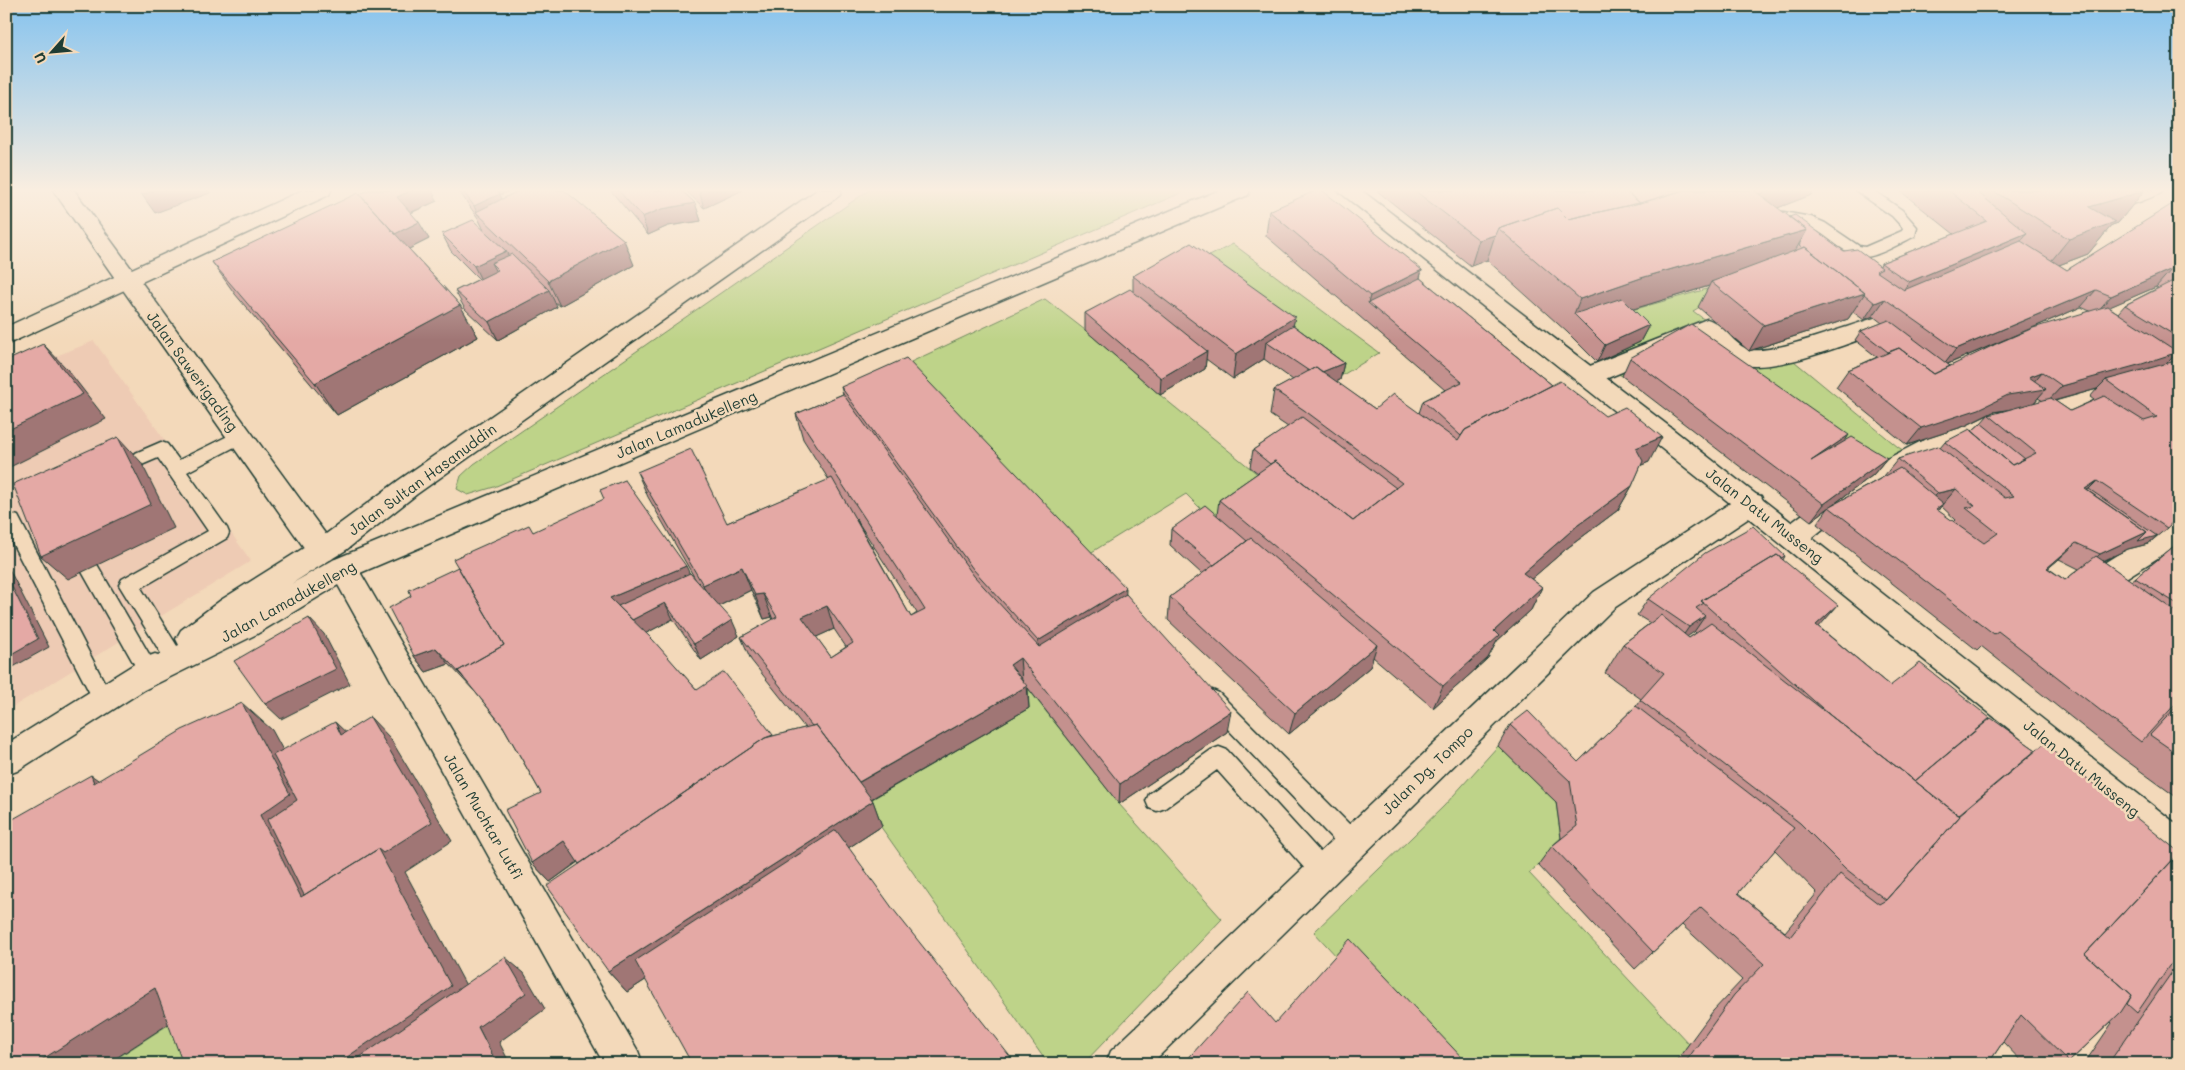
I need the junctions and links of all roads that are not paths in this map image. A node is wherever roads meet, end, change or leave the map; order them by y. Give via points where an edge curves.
1 (99, 240) edge
2 (215, 240) edge
3 (761, 240) edge
4 (1117, 240) edge
5 (1412, 240) edge
6 (1840, 240) edge
7 (1894, 240) edge
8 (128, 281) junction
9 (6, 337) edge
10 (2008, 346) edge
11 (1589, 376) junction
12 (2038, 409) edge
13 (240, 436) junction
14 (176, 470) junction
15 (102, 475) edge
16 (1751, 503) junction
17 (6, 524) edge
18 (2179, 526) edge
19 (66, 528) edge
20 (1794, 537) junction
21 (333, 559) junction
22 (2100, 580) edge
23 (172, 654) junction
24 (145, 675) junction
25 (1196, 682) edge
26 (104, 700) junction
27 (6, 761) edge
28 (1158, 801) dead end
29 (1352, 843) junction
30 (2179, 846) edge
31 (1322, 871) junction
32 (625, 1064) edge
33 (1124, 1064) edge

1 - 8 street, Jalan Sawerigading
2 - 8 street
3 - 21 street, Jalan Sultan Hasanuddin via 408,487
4 - 21 street, Jalan Lamadukelleng
5 - 11 street, Jalan Datu Musseng
6 - 7 lane via 1855,250 1866,252
8 - 9 street
8 - 13 street, Jalan Sawerigading
10 - 11 street via 1943,368 1881,324 1787,352 1760,358 1742,357 1707,327
11 - 16 street, Jalan Datu Musseng
12 - 20 street via 1973,426 1861,484
13 - 14 lane
13 - 21 street, Jalan Sawerigading
14 - 15 lane via 161,449
14 - 23 lane via 220,533 129,585
16 - 20 street, Jalan Datu Musseng
16 - 29 street, Jalan Dg. Tompo via 1604,600
17 - 26 lane via 12,521
18 - 22 street
19 - 24 lane
20 - 30 street, Jalan Datu Musseng
21 - 23 street, Jalan Sultan Hasanuddin via 231,608
21 - 24 street, Jalan Lamadukelleng via 247,625
21 - 32 street, Jalan Muchtar Lutfi
23 - 24 street, Jalan Sultan Hasanuddin
24 - 26 street, Jalan Sultan Hasanuddin
25 - 29 lane
26 - 27 street, Jalan Sultan Hasanuddin
28 - 31 lane via 1219,757
29 - 31 street, Jalan Dg. Tompo
31 - 33 street, Jalan Dg. Tompo

